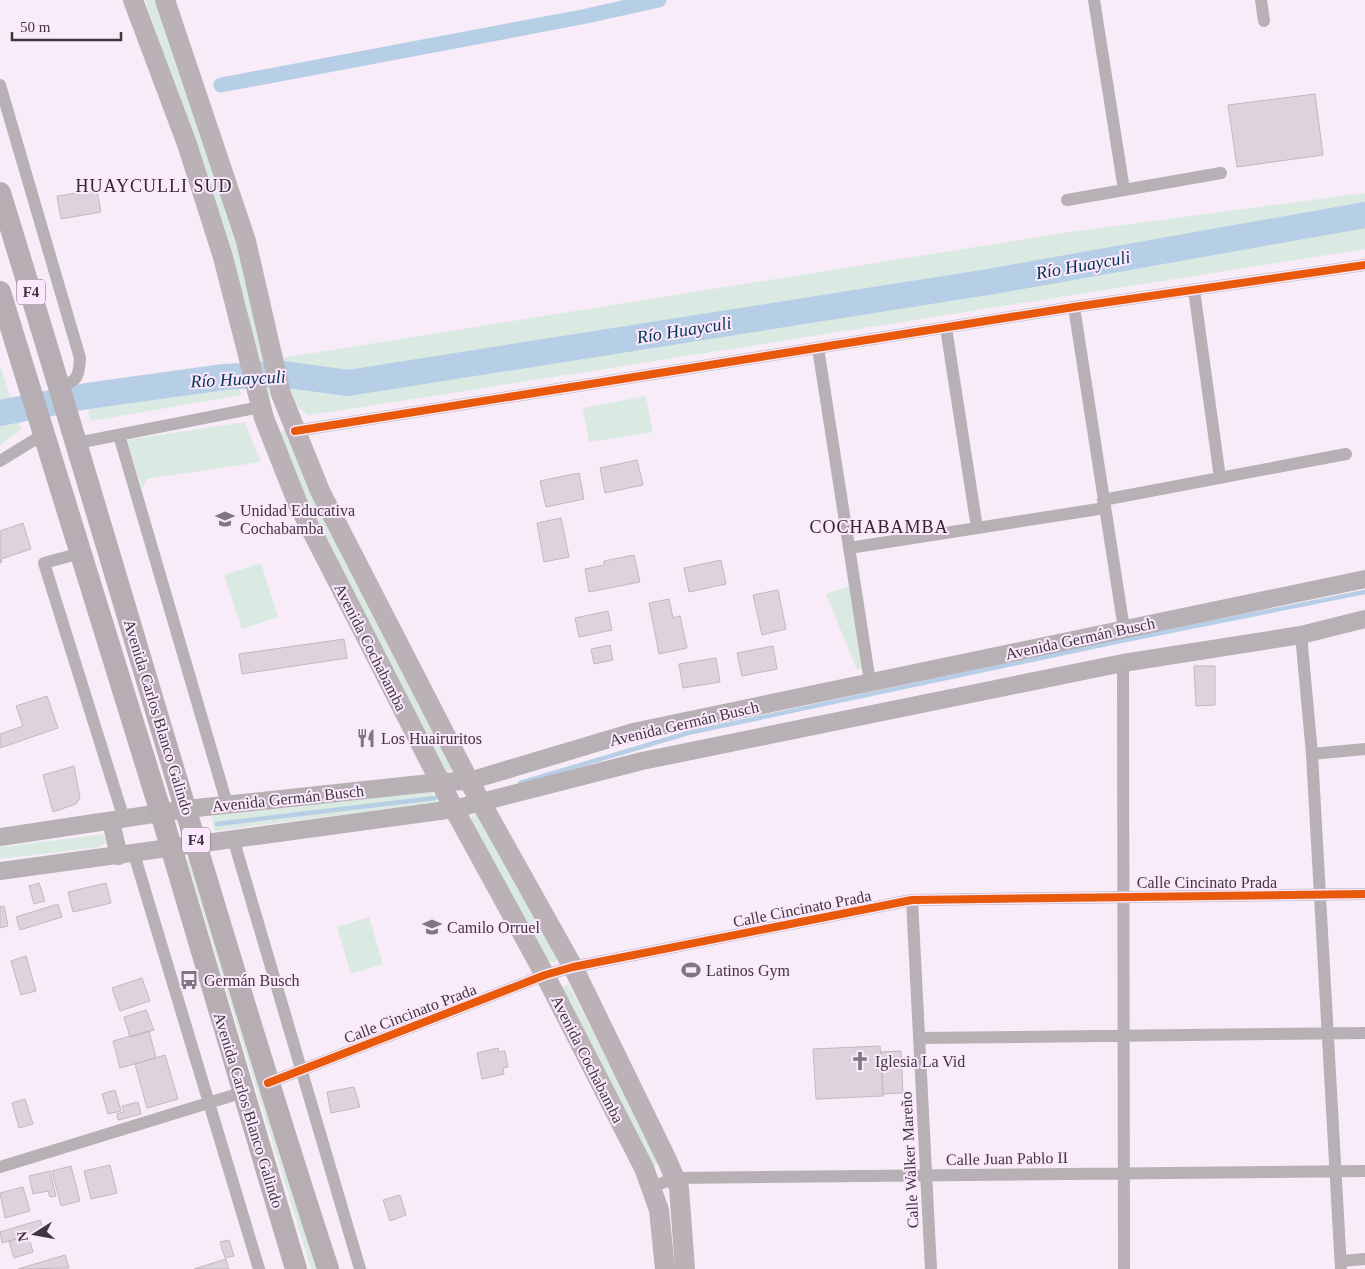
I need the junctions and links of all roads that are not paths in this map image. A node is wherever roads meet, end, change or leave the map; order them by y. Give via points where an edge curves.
1 (133, 0) edge
2 (165, 0) edge
3 (1094, 0) edge
4 (1261, 0) edge
5 (1264, 22) dead end
6 (0, 85) edge
7 (1220, 173) dead end
8 (1124, 190) junction
9 (0, 193) edge
10 (1067, 200) dead end
11 (1365, 265) edge
12 (1194, 290) junction
13 (0, 292) edge
14 (1074, 307) junction
15 (946, 328) junction
16 (7, 340) edge
17 (818, 348) junction
18 (63, 396) junction
19 (288, 412) junction
20 (263, 413) junction
21 (39, 417) junction
22 (295, 431) junction
23 (119, 435) junction
24 (77, 443) junction
25 (1346, 454) dead end
26 (0, 461) edge
27 (1220, 478) junction
28 (1104, 504) junction
29 (977, 528) junction
30 (850, 548) junction
31 (81, 553) junction
32 (1365, 580) edge
33 (1365, 620) edge
34 (1124, 629) junction
35 (1301, 636) junction
36 (1123, 663) junction
37 (870, 682) junction
38 (1365, 749) edge
39 (1312, 754) junction
40 (469, 781) junction
41 (440, 782) junction
42 (481, 803) junction
43 (227, 804) junction
44 (187, 809) junction
45 (454, 809) junction
46 (160, 813) junction
47 (117, 821) junction
48 (0, 837) edge
49 (233, 838) junction
50 (197, 844) junction
51 (170, 849) junction
52 (126, 855) junction
53 (0, 872) edge
54 (1319, 894) junction
55 (1365, 894) edge
56 (1122, 896) junction
57 (912, 900) junction
58 (572, 967) junction
59 (545, 975) junction
60 (1326, 1033) junction
61 (1365, 1033) edge
62 (1124, 1036) junction
63 (919, 1038) junction
64 (301, 1070) junction
65 (268, 1083) junction
66 (244, 1092) junction
67 (210, 1104) junction
68 (0, 1167) edge
69 (1335, 1171) junction
70 (1365, 1171) edge
71 (1124, 1172) junction
72 (927, 1175) junction
73 (675, 1178) junction
74 (652, 1186) junction
75 (1365, 1259) edge
76 (1341, 1265) edge
77 (260, 1269) edge
78 (296, 1269) edge
79 (328, 1269) edge
80 (360, 1269) edge
81 (665, 1269) edge
82 (685, 1269) edge
83 (931, 1269) edge
84 (1124, 1269) edge

1 - 20 main road, Avenida Cochabamba via 187,144 222,257
2 - 19 main road, Avenida Cochabamba via 246,241
3 - 8 street
4 - 5 street
6 - 18 street via 80,358 79,373
7 - 8 street
8 - 10 street
9 - 18 highway, Avenida Carlos Blanco Galindo / F4
11 - 12 street
12 - 14 street
12 - 27 street
13 - 16 highway, Avenida Carlos Blanco Galindo / F4
14 - 15 street
14 - 28 street
15 - 17 street
15 - 29 street
16 - 21 highway, Avenida Carlos Blanco Galindo / F4
17 - 22 street
17 - 30 street
18 - 24 highway, Avenida Carlos Blanco Galindo / F4
19 - 20 main road
19 - 22 main road, Avenida Cochabamba
20 - 23 street
20 - 41 main road, Avenida Cochabamba via 298,504
21 - 26 street
21 - 31 highway, Avenida Carlos Blanco Galindo / F4
22 - 40 main road, Avenida Cochabamba via 320,491
23 - 24 street
23 - 43 street
24 - 44 highway, Avenida Carlos Blanco Galindo / F4
25 - 27 street
27 - 28 street
28 - 29 street
28 - 34 street
29 - 30 street
30 - 37 street
31 - 46 highway, Avenida Carlos Blanco Galindo / F4
31 - 47 street via 44,563
32 - 34 street, Avenida Germán Busch
33 - 35 street, Avenida Germán Busch
34 - 37 street, Avenida Germán Busch
35 - 36 street, Avenida Germán Busch
35 - 39 street
36 - 42 street, Avenida Germán Busch via 642,761
36 - 56 street
37 - 40 street, Avenida Germán Busch via 633,732
38 - 39 street
39 - 54 street
40 - 41 street, Avenida Germán Busch
40 - 42 main road, Avenida Cochabamba
41 - 43 street, Avenida Germán Busch
41 - 45 main road, Avenida Cochabamba
42 - 45 street, Avenida Germán Busch
42 - 58 main road, Avenida Cochabamba
43 - 44 street, Avenida Germán Busch
44 - 46 street, Avenida Germán Busch
44 - 50 highway, Avenida Carlos Blanco Galindo / F4
45 - 49 street, Avenida Germán Busch
45 - 59 main road, Avenida Cochabamba
46 - 47 street, Avenida Germán Busch
46 - 51 highway, Avenida Carlos Blanco Galindo / F4
47 - 48 street, Avenida Germán Busch
47 - 52 street
49 - 50 street, Avenida Germán Busch
49 - 64 street
50 - 51 street, Avenida Germán Busch
50 - 65 highway, Avenida Carlos Blanco Galindo / F4
51 - 52 street, Avenida Germán Busch
51 - 66 highway, Avenida Carlos Blanco Galindo / F4
52 - 53 street, Avenida Germán Busch
52 - 67 street
54 - 55 street, Calle Cincinato Prada
54 - 56 street, Calle Cincinato Prada
54 - 60 street
56 - 57 street, Calle Cincinato Prada
56 - 62 street
57 - 58 street, Calle Cincinato Prada
57 - 63 street, Calle Walker Mareño
58 - 59 street, Calle Cincinato Prada
58 - 73 main road, Avenida Cochabamba
59 - 64 street, Calle Cincinato Prada
59 - 74 main road, Avenida Cochabamba
60 - 61 street
60 - 62 street
60 - 69 street
62 - 63 street
62 - 71 street
63 - 72 street, Calle Walker Mareño
64 - 65 street, Calle Cincinato Prada
64 - 80 street
65 - 79 highway, Avenida Carlos Blanco Galindo / F4
66 - 67 street
66 - 78 highway, Avenida Carlos Blanco Galindo / F4
67 - 68 street
67 - 77 street
69 - 70 street, Calle Juan Pablo II
69 - 71 street, Calle Juan Pablo II
69 - 76 street
71 - 72 street, Calle Juan Pablo II
71 - 84 street
72 - 73 street, Calle Juan Pablo II
72 - 83 street, Calle Walker Mareño
73 - 74 street, Calle Juan Pablo II
73 - 82 main road, Avenida Cochabamba via 680,1200
74 - 81 main road, Avenida Cochabamba via 659,1210
75 - 76 street

